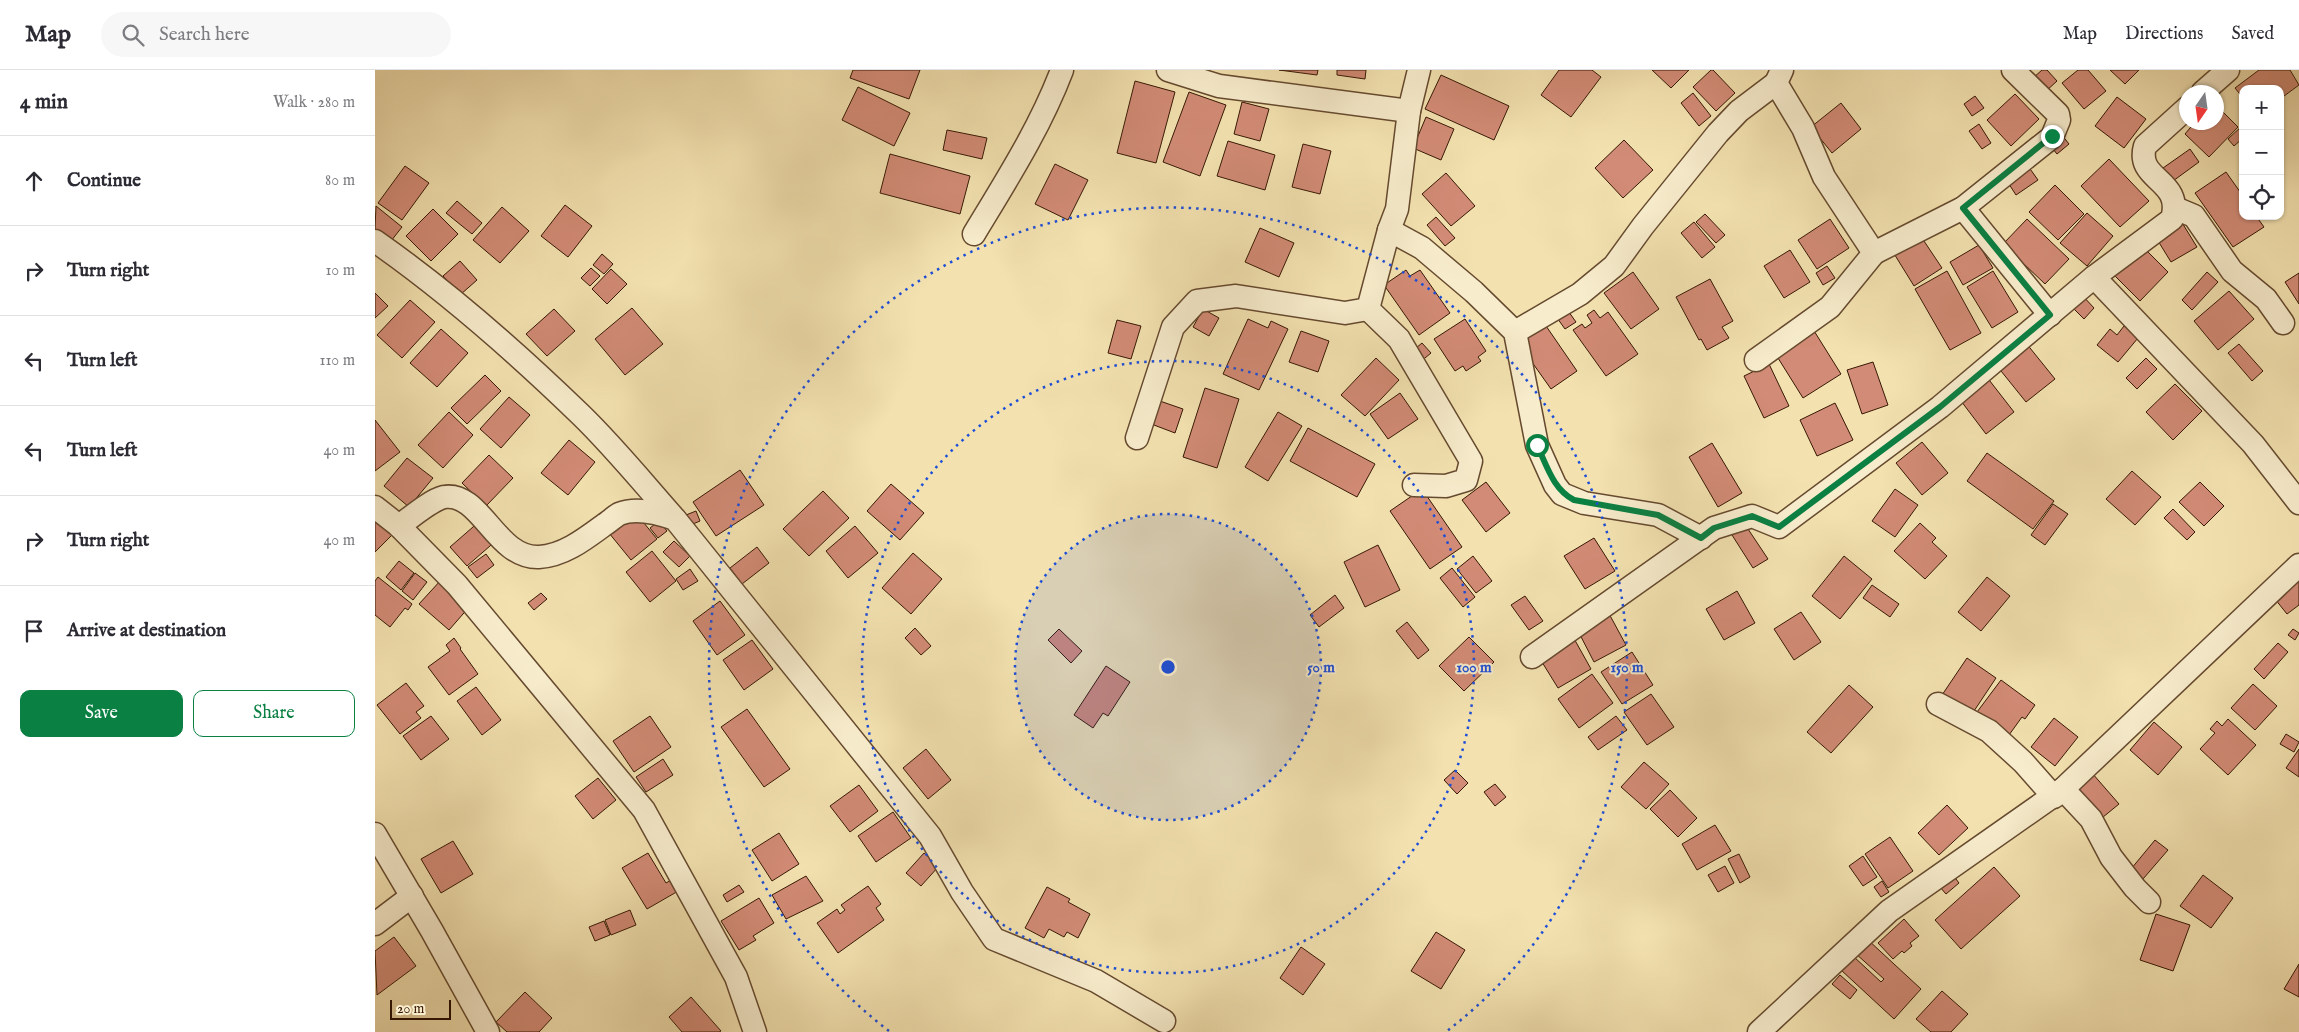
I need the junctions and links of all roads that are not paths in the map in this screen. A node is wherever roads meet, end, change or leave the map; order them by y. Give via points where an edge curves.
1 (1062, 70) edge
2 (1168, 70) edge
3 (1419, 70) edge
4 (2013, 70) edge
5 (2227, 70) edge
6 (1779, 76) edge
7 (2211, 85) edge
8 (1409, 111) junction
9 (2179, 115) edge
10 (1963, 208) junction
11 (2175, 208) junction
12 (1389, 230) junction
13 (974, 234) dead end
14 (375, 241) edge
15 (1874, 253) junction
16 (2094, 277) junction
17 (1368, 309) junction
18 (2050, 315) junction
19 (2283, 323) dead end
20 (1515, 332) junction
21 (1756, 360) dead end
22 (1137, 438) dead end
23 (1414, 486) dead end
24 (2299, 503) edge
25 (375, 507) edge
26 (675, 519) junction
27 (399, 526) junction
28 (1701, 538) junction
29 (2299, 565) edge
30 (1532, 657) dead end
31 (1938, 704) dead end
32 (2059, 793) junction
33 (375, 834) edge
34 (412, 896) junction
35 (2149, 902) dead end
36 (375, 924) edge
37 (1164, 1021) dead end
38 (488, 1032) edge
39 (755, 1032) edge
40 (1759, 1032) edge

1 - 13 street via 1053,94 1011,173
2 - 8 street via 1219,86
3 - 8 street
4 - 10 street via 2058,114 2059,120 2052,136
5 - 7 street
6 - 15 street via 1824,177
6 - 20 street via 1718,133 1614,266 1580,294
8 - 12 street via 1397,210
9 - 11 street via 2145,146 2143,153 2144,163 2173,196
10 - 15 street
10 - 18 street
11 - 16 street via 2171,219
11 - 19 street via 2194,216 2232,270 2266,299
12 - 17 street
12 - 20 street via 1422,248
14 - 26 street via 484,326 582,416
15 - 21 street via 1830,307
16 - 18 street
16 - 24 street via 2253,444
17 - 22 street via 1345,313 1236,296 1197,301 1173,327
17 - 23 street via 1399,339 1471,461 1467,480 1446,486
18 - 28 street via 1940,407 1779,527 1752,516 1714,528
20 - 28 street via 1537,445 1562,494 1584,503 1658,515
25 - 27 street
26 - 27 street via 651,512 619,514 581,541 560,552 539,557 520,554 511,548 458,497 442,497
26 - 37 street via 930,836 961,892 994,939 1096,981
27 - 39 street via 457,584 644,810 736,977
28 - 30 street
29 - 32 street
31 - 32 street via 1989,731
32 - 35 street via 2091,819 2111,857
32 - 40 street via 1889,911
33 - 34 street
34 - 36 street
34 - 38 street

